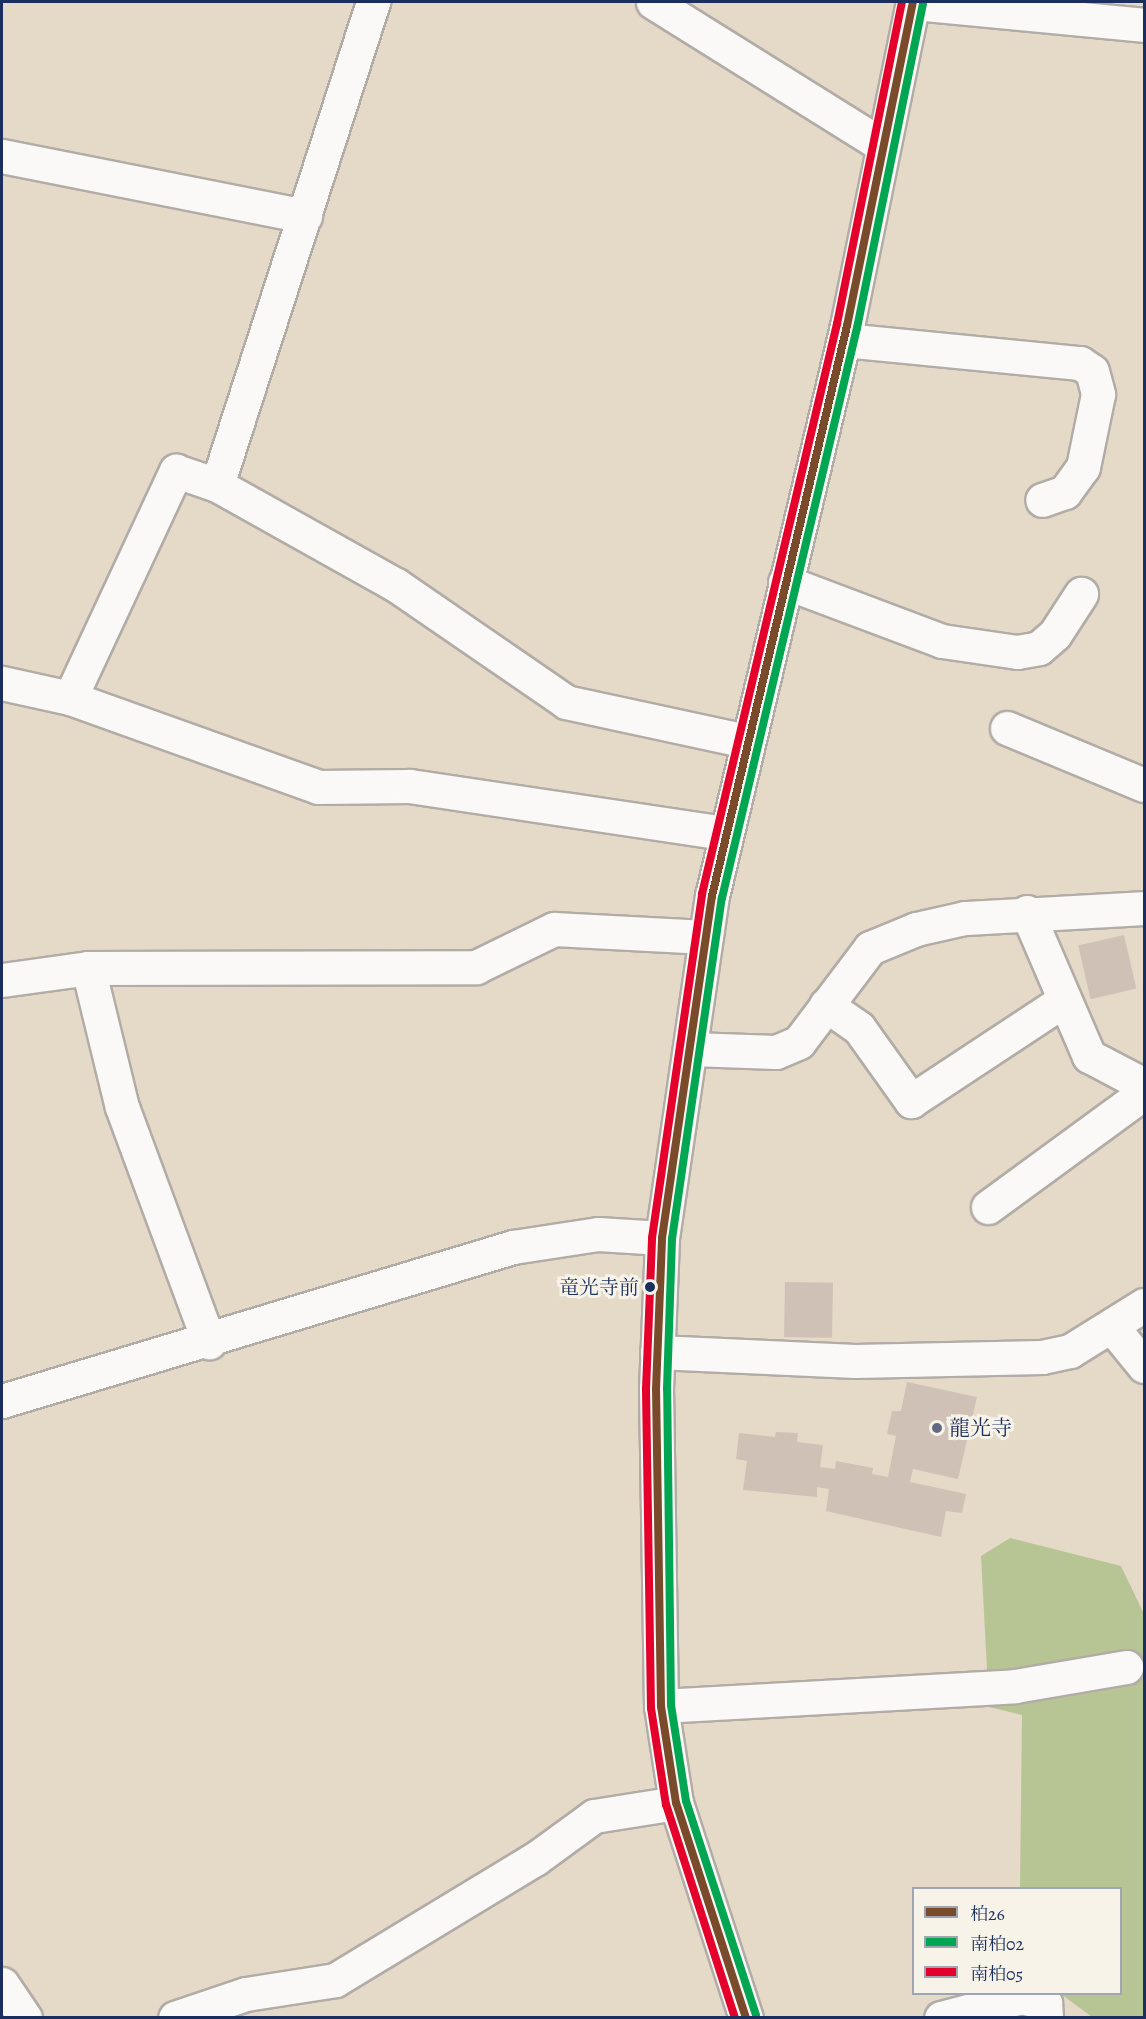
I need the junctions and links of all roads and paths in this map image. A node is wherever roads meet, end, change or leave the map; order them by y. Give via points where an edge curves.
1 (373, 2) edge
2 (653, 2) edge
3 (913, 2) edge
4 (1144, 25) edge
5 (882, 144) junction
6 (2, 156) edge
7 (305, 216) junction
8 (844, 340) junction
9 (217, 485) junction
10 (1042, 500) dead end
11 (785, 582) junction
12 (1081, 594) dead end
13 (2, 683) edge
14 (70, 698) junction
15 (1007, 728) dead end
16 (746, 741) junction
17 (1144, 785) edge
18 (726, 832) junction
19 (1144, 908) edge
20 (1027, 912) junction
21 (706, 938) junction
22 (88, 968) junction
23 (2, 980) edge
24 (1064, 1000) junction
25 (826, 1005) junction
26 (691, 1049) junction
27 (1144, 1085) edge
28 (1144, 1093) edge
29 (988, 1207) dead end
30 (662, 1238) junction
31 (1144, 1305) edge
32 (1113, 1329) junction
33 (209, 1342) junction
34 (657, 1352) junction
35 (1144, 1366) edge
36 (2, 1401) edge
37 (1126, 1667) dead end
38 (662, 1706) junction
39 (676, 1803) junction
40 (2, 1984) edge
41 (26, 2018) edge
42 (175, 2018) edge
43 (746, 2018) edge
44 (941, 2018) edge
45 (1046, 2018) edge

1 - 7 street
2 - 5 street
3 - 4 street
3 - 5 street
5 - 8 street
6 - 7 street
7 - 9 street
8 - 10 street via 1080,363 1092,371 1098,394 1083,466 1065,492
8 - 11 street
9 - 14 street via 176,471
9 - 16 street via 396,585 566,702
11 - 12 street via 942,641 1017,652 1039,648 1055,634
11 - 16 street
13 - 14 street
14 - 18 street via 318,787 410,786
15 - 17 street
16 - 18 street
18 - 21 street
19 - 20 street
20 - 24 street
20 - 25 street via 965,918 870,948
21 - 22 street via 554,930 476,967
21 - 26 street
22 - 23 street
22 - 33 street via 122,1107
24 - 25 street via 911,1101 859,1028
24 - 27 street via 1089,1056
25 - 26 street via 799,1042 776,1052
26 - 30 street
28 - 29 street
30 - 33 street via 598,1234 513,1247
30 - 34 street
31 - 32 street
32 - 34 street via 1070,1351 1042,1357 855,1361
32 - 35 street
33 - 36 street
34 - 38 street
37 - 38 street via 1015,1686
38 - 39 street
39 - 42 street via 594,1816 535,1859 335,1980 246,1994
39 - 43 street
40 - 41 street
44 - 45 street via 1021,1997 1045,2003

